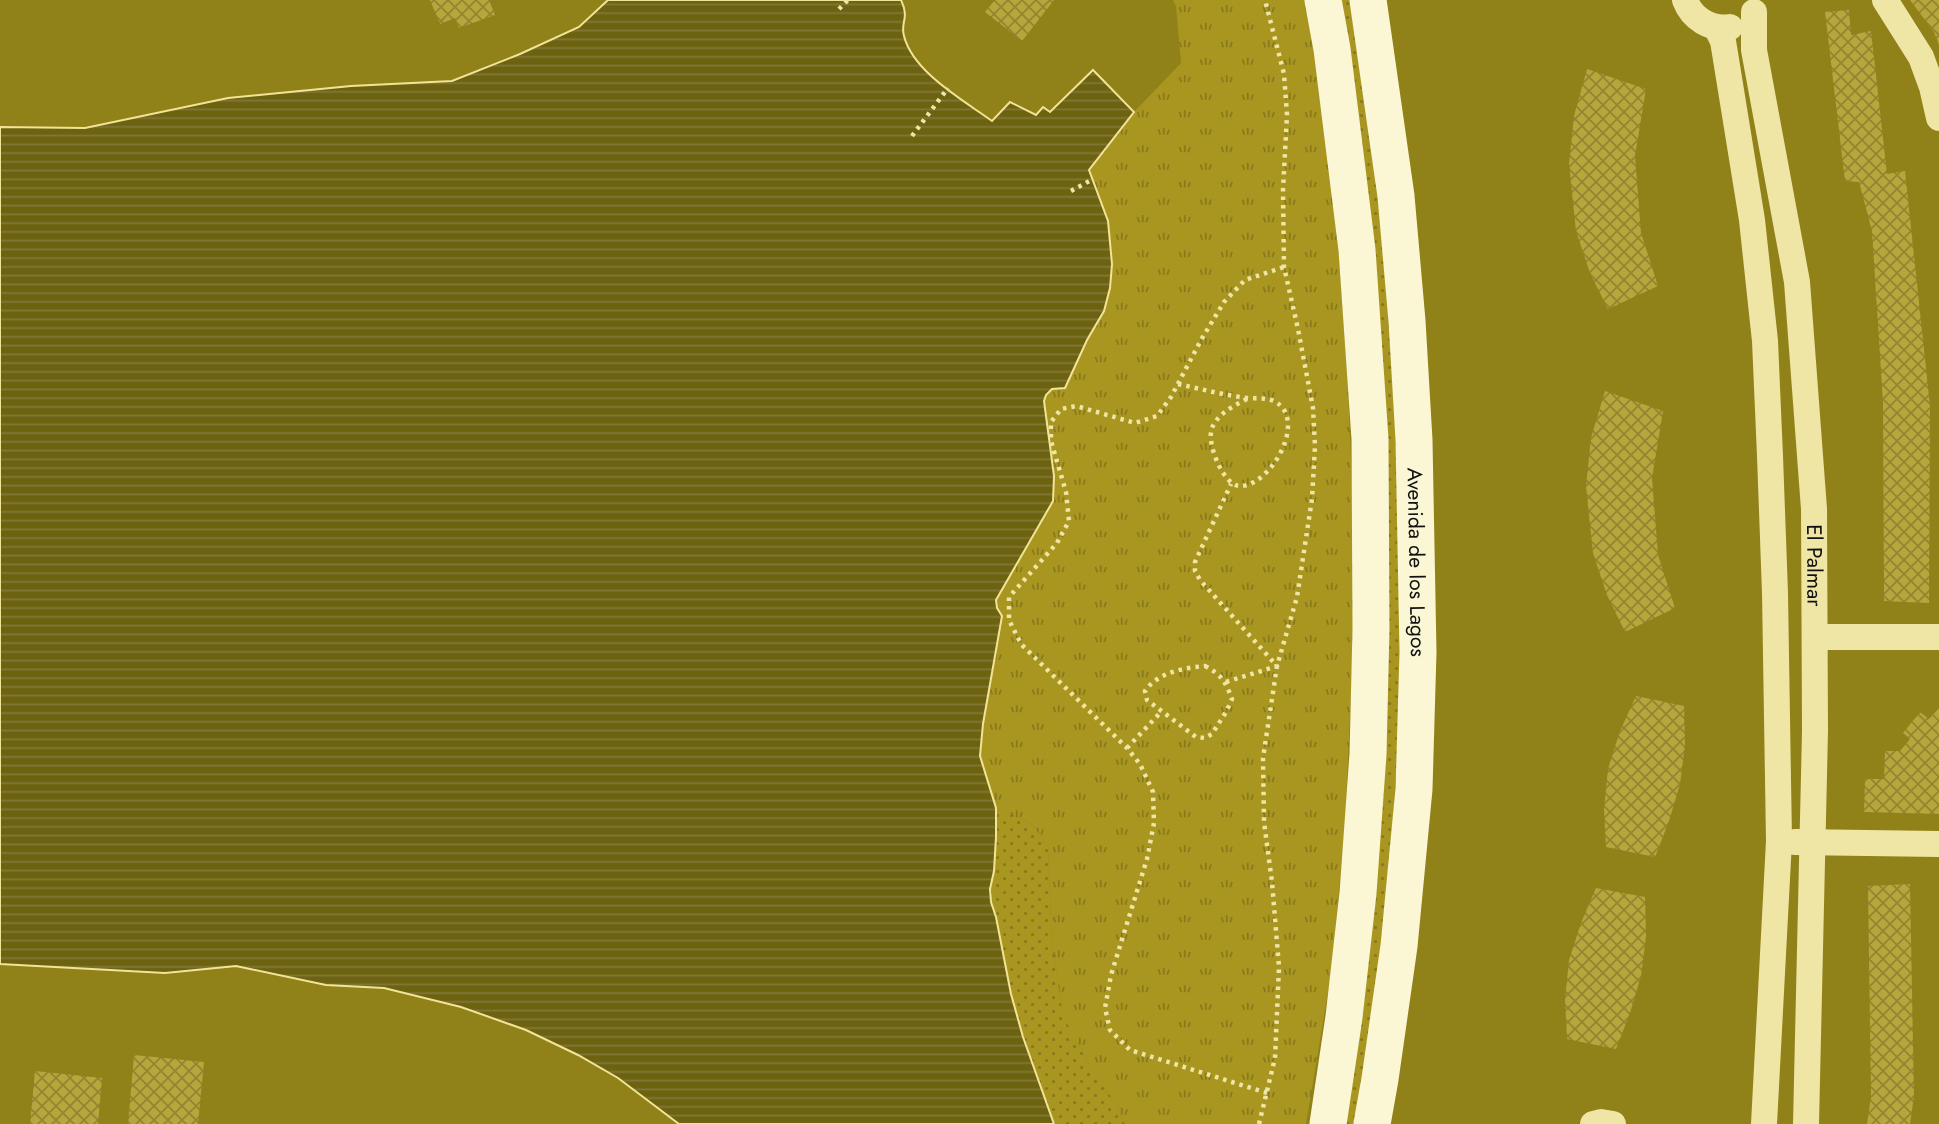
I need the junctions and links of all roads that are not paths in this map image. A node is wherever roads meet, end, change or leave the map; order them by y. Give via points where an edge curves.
1 (1323, 0) edge
2 (1368, 0) edge
3 (1685, 0) edge
4 (1885, 0) edge
5 (1756, 6) edge
6 (1716, 27) junction
7 (1939, 118) edge
8 (1801, 333) junction
9 (1765, 341) junction
10 (1939, 636) edge
11 (1815, 637) junction
12 (1779, 841) junction
13 (1813, 843) junction
14 (1939, 844) edge
15 (1774, 924) junction
16 (1812, 925) junction
17 (1328, 1124) edge
18 (1372, 1124) edge
19 (1593, 1124) edge
20 (1613, 1124) edge
21 (1764, 1124) edge
22 (1806, 1124) edge

1 - 17 street via 1357,250 1370,439 1371,629 1368,754 1357,893
2 - 18 street, Avenida de los Lagos via 1396,196 1407,321 1418,652 1414,789
3 - 6 street via 1694,15
4 - 7 street via 1921,57
5 - 6 street, El Palmar via 1737,25
5 - 8 street, El Palmar via 1754,50 1797,282
6 - 9 street, El Palmar via 1723,41 1752,220
8 - 9 street
8 - 11 street, El Palmar via 1814,509
9 - 12 street, El Palmar
10 - 11 street
11 - 13 street, El Palmar
12 - 13 street
12 - 15 street, El Palmar
13 - 14 street
13 - 16 street, El Palmar
15 - 16 street
15 - 21 street, El Palmar
16 - 22 street, El Palmar
19 - 20 street

